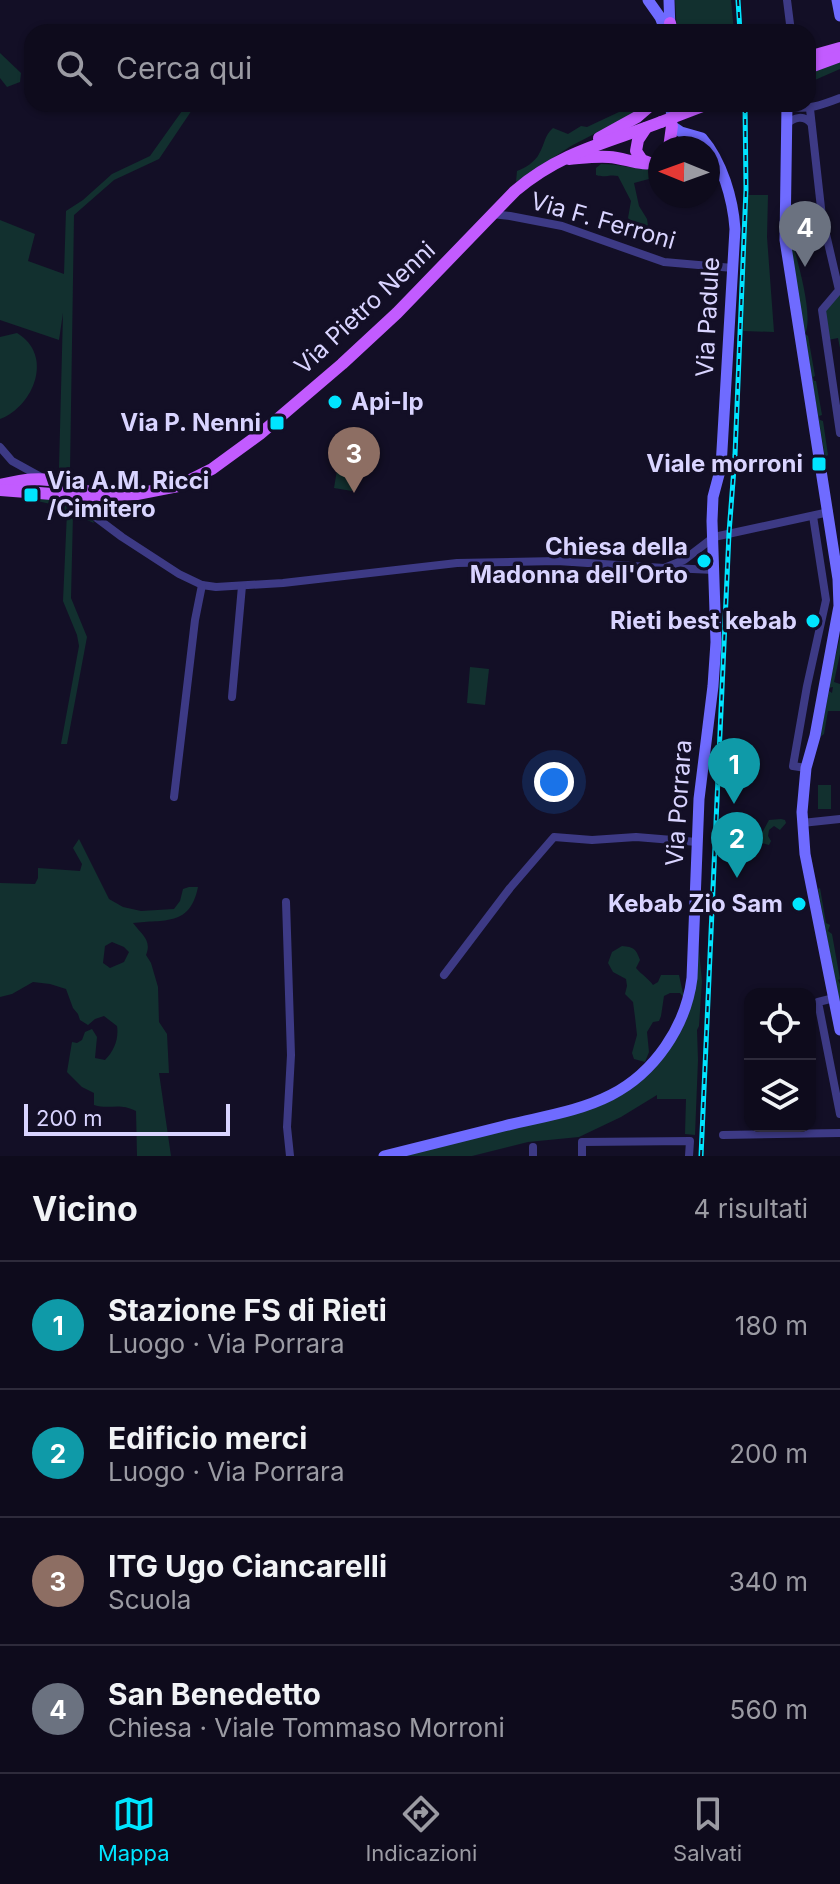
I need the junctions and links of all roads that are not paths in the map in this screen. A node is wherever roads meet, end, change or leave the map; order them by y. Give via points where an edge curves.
1 (648, 0) edge
2 (669, 0) edge
3 (787, 0) edge
4 (837, 0) edge
5 (840, 16) edge
6 (665, 24) edge
7 (669, 24) edge
8 (790, 24) edge
9 (840, 39) edge
10 (840, 48) edge
11 (826, 51) junction
12 (816, 54) edge
13 (840, 56) edge
14 (816, 65) edge
15 (840, 98) edge
16 (816, 107) edge
17 (643, 112) edge
18 (669, 112) edge
19 (692, 112) edge
20 (786, 112) edge
21 (810, 112) edge
22 (787, 122) junction
23 (667, 124) junction
24 (812, 124) junction
25 (647, 127) junction
26 (668, 136) edge
27 (583, 149) junction
28 (562, 159) junction
29 (648, 161) edge
30 (648, 163) edge
31 (507, 199) junction
32 (492, 214) junction
33 (510, 216) junction
34 (733, 268) junction
35 (840, 433) edge
36 (0, 447) edge
37 (12, 461) junction
38 (0, 487) edge
39 (16, 487) junction
40 (55, 488) junction
41 (91, 494) junction
42 (829, 512) junction
43 (98, 515) junction
44 (813, 516) junction
45 (714, 537) junction
46 (664, 568) junction
47 (714, 570) junction
48 (202, 585) junction
49 (242, 586) junction
50 (824, 612) junction
51 (837, 616) junction
52 (807, 686) junction
53 (824, 689) junction
54 (232, 697) dead end
55 (806, 768) junction
56 (174, 797) dead end
57 (840, 819) edge
58 (802, 823) junction
59 (697, 842) junction
60 (286, 902) dead end
61 (444, 975) dead end
62 (834, 998) junction
63 (823, 1028) junction
64 (839, 1028) edge
65 (840, 1114) edge
66 (840, 1133) edge
67 (723, 1135) dead end
68 (290, 1156) edge
69 (384, 1156) edge
70 (582, 1156) edge
71 (689, 1156) edge

1 - 6 street
2 - 7 street
3 - 8 street
4 - 5 street
9 - 11 street
10 - 11 main road
11 - 12 main road
13 - 14 main road
15 - 16 street
17 - 27 main road
18 - 23 street
19 - 23 main road, bridge
20 - 22 street
21 - 24 street
22 - 24 street via 798,118
22 - 42 street via 785,240
23 - 25 main road, Via Pietro Nenni
23 - 26 main road
23 - 34 street, Via Padule via 702,138 714,156 734,208
24 - 35 street via 822,217 839,290 822,310
25 - 27 main road, Via Pietro Nenni
25 - 29 main road via 636,151
27 - 28 main road, Via Pietro Nenni
28 - 30 main road via 606,157
28 - 31 main road, Via Pietro Nenni
31 - 32 main road, Via Pietro Nenni
31 - 33 street, Via F. Ferroni
32 - 33 street, Via F. Ferroni
32 - 41 main road, Via Pietro Nenni via 342,364 212,469 167,489
33 - 34 street, Via F. Ferroni via 562,226 664,262
34 - 45 street, Via Padule
36 - 37 street
37 - 39 street
37 - 40 street
38 - 39 main road
39 - 40 main road
39 - 40 main road via 43,494
40 - 41 main road
40 - 43 street
41 - 43 street
42 - 44 street
42 - 51 street
43 - 48 street via 122,537
44 - 45 street
44 - 50 street
45 - 46 street
45 - 47 street, Via Porrara
46 - 47 street
46 - 49 street via 557,561 457,563
47 - 59 street, Via Porrara via 715,651
48 - 49 street
48 - 56 street
49 - 54 street
50 - 51 street
50 - 52 street
51 - 53 street
52 - 53 street
52 - 55 street via 793,766
53 - 55 street
55 - 58 street
57 - 58 street
58 - 62 street
59 - 61 street via 554,837
59 - 69 street, Via Porrara via 690,992 678,1026 642,1074 588,1104
60 - 68 street
62 - 63 street via 818,1002
62 - 64 street
63 - 64 street
63 - 65 street via 833,1055
66 - 67 street
70 - 71 street via 582,1142 690,1141

